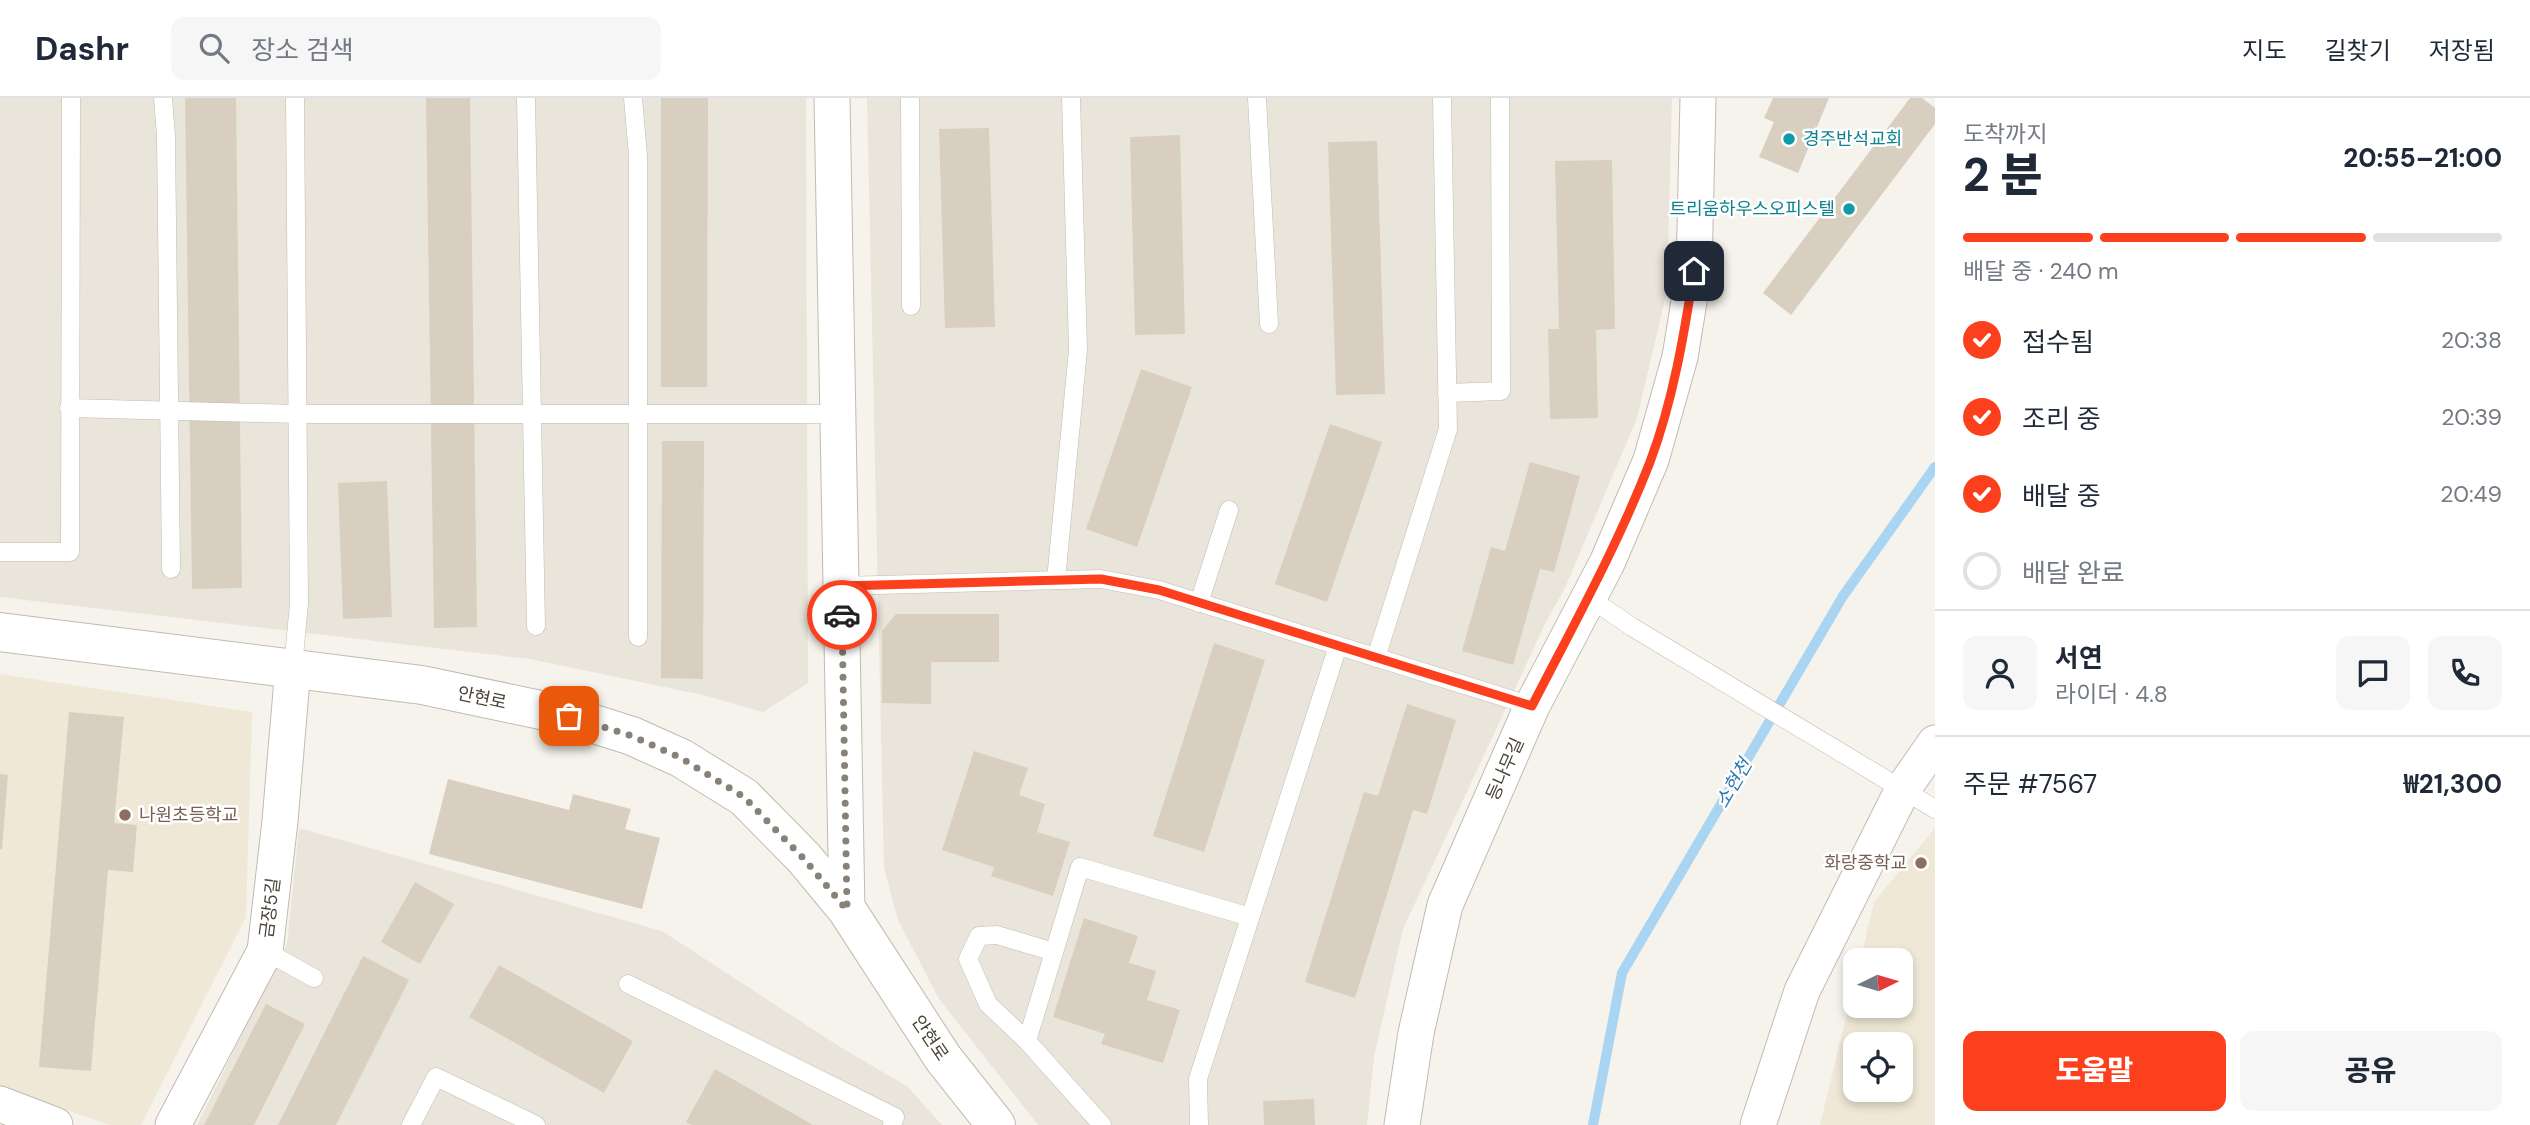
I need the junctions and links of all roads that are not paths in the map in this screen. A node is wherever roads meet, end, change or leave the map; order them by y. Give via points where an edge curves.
1 (71, 98) edge
2 (163, 98) edge
3 (295, 98) edge
4 (526, 98) edge
5 (633, 98) edge
6 (832, 98) edge
7 (910, 98) edge
8 (1071, 98) edge
9 (1257, 98) edge
10 (1442, 98) edge
11 (1500, 98) edge
12 (1698, 98) edge
13 (911, 306) dead end
14 (1269, 324) dead end
15 (1447, 393) junction
16 (69, 408) junction
17 (169, 411) junction
18 (297, 414) junction
19 (838, 414) junction
20 (532, 415) junction
21 (638, 415) junction
22 (1229, 510) dead end
23 (0, 552) edge
24 (171, 569) dead end
25 (1056, 580) junction
26 (841, 586) junction
27 (1588, 597) junction
28 (1199, 603) junction
29 (536, 626) dead end
30 (0, 632) edge
31 (638, 637) dead end
32 (1338, 646) junction
33 (1376, 657) junction
34 (293, 668) junction
35 (1532, 706) junction
36 (1935, 743) edge
37 (1903, 789) junction
38 (1935, 808) edge
39 (847, 910) junction
40 (1250, 917) junction
41 (265, 951) junction
42 (1054, 952) junction
43 (314, 978) dead end
44 (628, 984) dead end
45 (1027, 1041) junction
46 (0, 1104) edge
47 (55, 1125) edge
48 (173, 1125) edge
49 (411, 1125) edge
50 (536, 1125) edge
51 (891, 1125) edge
52 (996, 1125) edge
53 (1102, 1125) edge
54 (1199, 1125) edge
55 (1402, 1125) edge
56 (1758, 1125) edge

1 - 16 lane
2 - 17 lane
3 - 18 lane
4 - 20 lane
5 - 21 lane via 638,156
6 - 19 street
7 - 13 lane
8 - 25 lane via 1078,350
9 - 14 lane
10 - 15 lane
11 - 15 lane via 1501,391
12 - 27 street, 등나무길 via 1694,271 1680,356 1651,460
15 - 33 lane via 1448,429
16 - 17 lane
16 - 23 lane via 70,552
17 - 18 lane
17 - 24 lane
18 - 20 lane
18 - 34 lane via 299,603
19 - 21 lane
19 - 26 street
20 - 21 lane
20 - 29 lane
21 - 31 lane
22 - 28 lane
25 - 26 lane
25 - 28 lane via 1101,579
26 - 39 street
27 - 35 street, 등나무길
27 - 37 lane
28 - 32 lane
30 - 34 street, 안현로
32 - 33 lane
32 - 40 lane
33 - 35 lane
34 - 39 street, 안현로 via 422,685 569,716 632,736 681,758 744,797
34 - 41 street, 금장5길
35 - 55 street, 등나무길 via 1445,905 1416,1033
36 - 37 street
37 - 38 lane
37 - 56 street via 1802,991
39 - 52 street, 안현로 via 943,1058
40 - 42 lane via 1080,867
40 - 54 lane via 1198,1079
41 - 43 lane
41 - 48 street, 금장5길
42 - 45 lane
42 - 45 lane via 997,936 979,936 968,959 988,1004
44 - 51 lane via 895,1117
45 - 53 lane
46 - 47 street
49 - 50 lane via 436,1077

